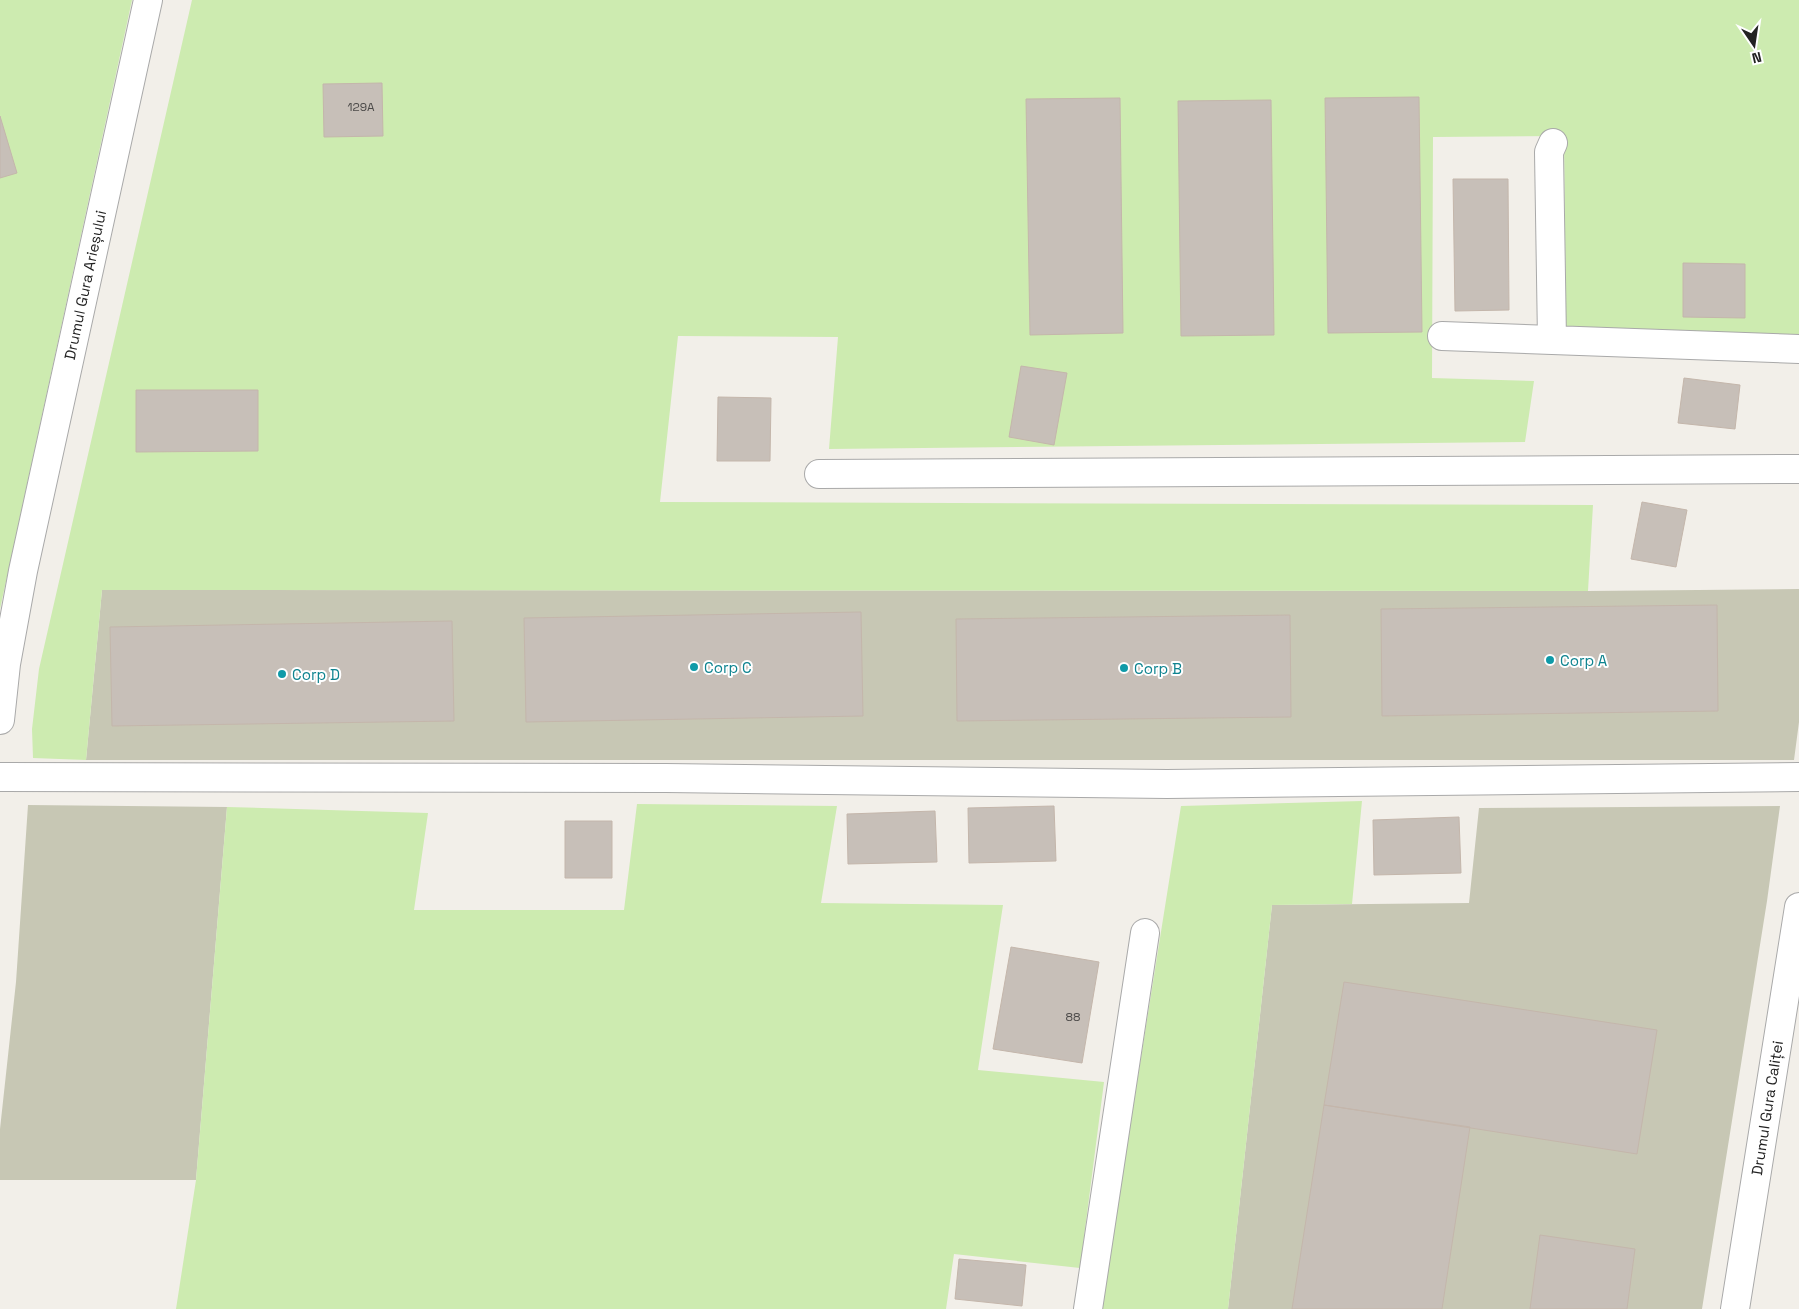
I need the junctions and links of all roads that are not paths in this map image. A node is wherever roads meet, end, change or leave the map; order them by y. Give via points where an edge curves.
1 (148, 0) edge
2 (1553, 143) dead end
3 (1442, 336) dead end
4 (1552, 340) junction
5 (1799, 349) edge
6 (1799, 469) edge
7 (819, 474) dead end
8 (0, 720) edge
9 (0, 777) edge
10 (1799, 777) edge
11 (1799, 907) edge
12 (1145, 933) dead end
13 (1088, 1309) edge
14 (1734, 1309) edge

1 - 8 street, Drumul Gura Arieșului via 23,571 6,664
2 - 4 street via 1549,152
3 - 4 street
4 - 5 street
6 - 7 street
9 - 10 street via 666,778 1168,784
11 - 14 street, Drumul Gura Caliței
12 - 13 street

